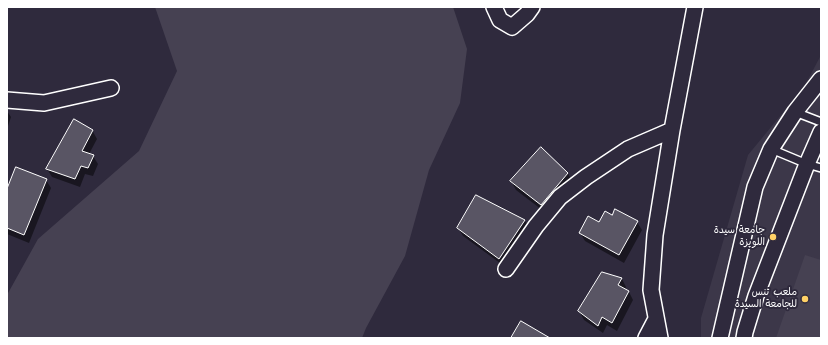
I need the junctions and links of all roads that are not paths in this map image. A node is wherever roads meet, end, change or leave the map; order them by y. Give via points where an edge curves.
1 (494, 7) edge
2 (532, 7) edge
3 (695, 7) edge
4 (821, 79) edge
5 (111, 88) dead end
6 (7, 100) edge
7 (795, 112) junction
8 (821, 122) edge
9 (672, 130) junction
10 (821, 132) edge
11 (771, 149) junction
12 (814, 166) edge
13 (506, 269) dead end
14 (656, 319) junction
15 (646, 338) edge
16 (660, 338) edge
17 (720, 338) edge
18 (744, 338) edge

1 - 2 street via 500,20 512,27
3 - 9 street
4 - 7 street
5 - 6 street via 44,103
7 - 8 lane
7 - 11 street
9 - 13 street via 628,149 560,197
9 - 14 street via 655,235 651,290
10 - 12 street
11 - 12 lane
11 - 17 street via 756,187
12 - 18 street via 756,296
14 - 15 street
14 - 16 street

